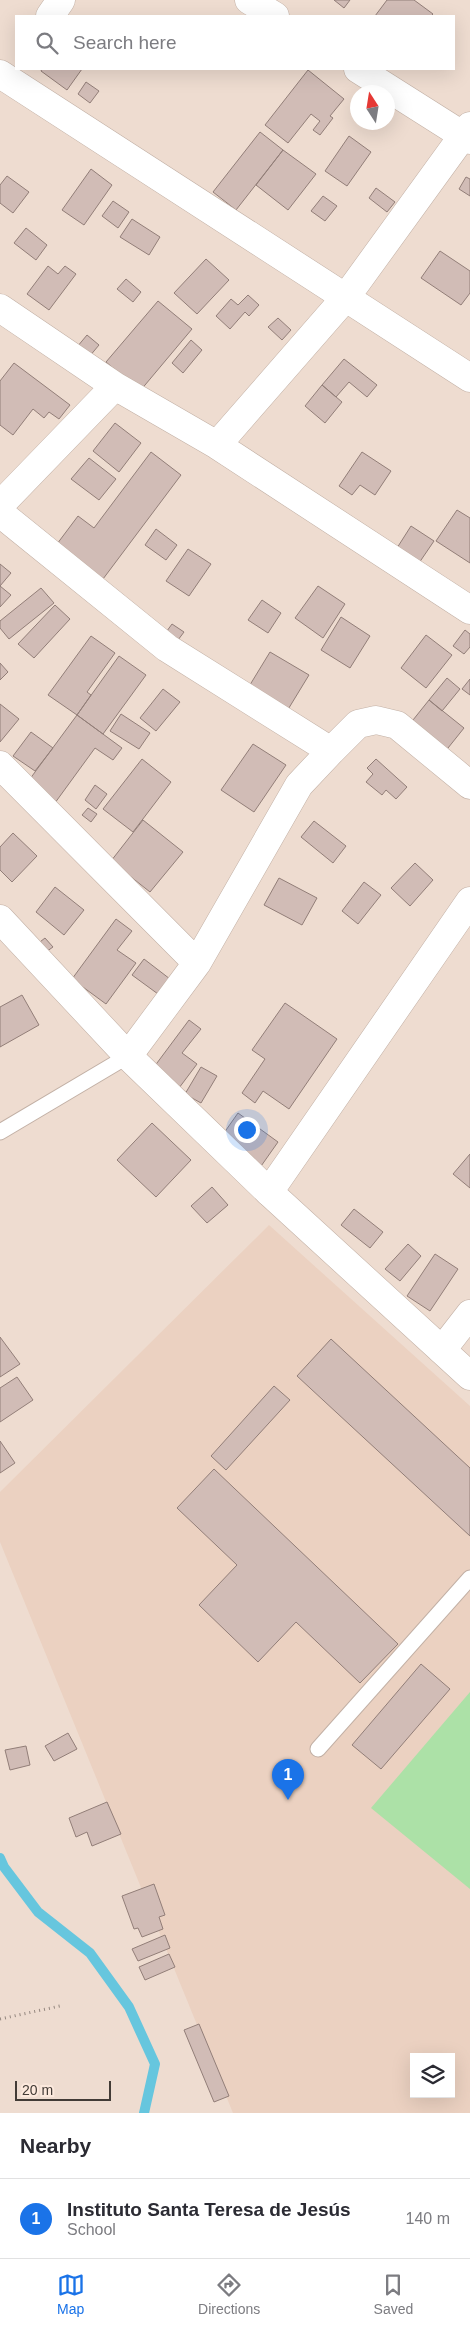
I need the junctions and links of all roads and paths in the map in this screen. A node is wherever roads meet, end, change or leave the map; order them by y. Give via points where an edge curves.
1 (61, 0) edge
2 (249, 0) edge
3 (51, 15) edge
4 (273, 15) edge
5 (360, 70) edge
6 (6, 77) edge
7 (468, 134) edge
8 (346, 297) junction
9 (0, 308) edge
10 (470, 378) edge
11 (115, 386) junction
12 (217, 445) junction
13 (0, 505) edge
14 (0, 513) edge
15 (470, 610) edge
16 (331, 750) junction
17 (0, 765) edge
18 (470, 785) edge
19 (470, 902) edge
20 (0, 919) edge
21 (197, 963) junction
22 (128, 1056) junction
23 (0, 1132) edge
24 (269, 1192) junction
25 (470, 1314) edge
26 (442, 1350) junction
27 (470, 1376) edge
28 (470, 1578) edge
29 (318, 1749) dead end
30 (60, 2006) dead end
31 (0, 2019) edge

1 - 3 street
2 - 4 street
5 - 7 street
6 - 8 street
7 - 8 street
8 - 10 street
8 - 12 street
9 - 11 street
11 - 12 street
11 - 13 street
12 - 15 street
14 - 16 street via 167,648
16 - 18 street via 358,724 376,720 396,725
16 - 21 street via 299,785
17 - 21 street
19 - 24 street
20 - 22 street
21 - 22 street
22 - 23 lane
22 - 24 street
24 - 26 street
25 - 26 street
26 - 27 street
28 - 29 lane
30 - 31 path

